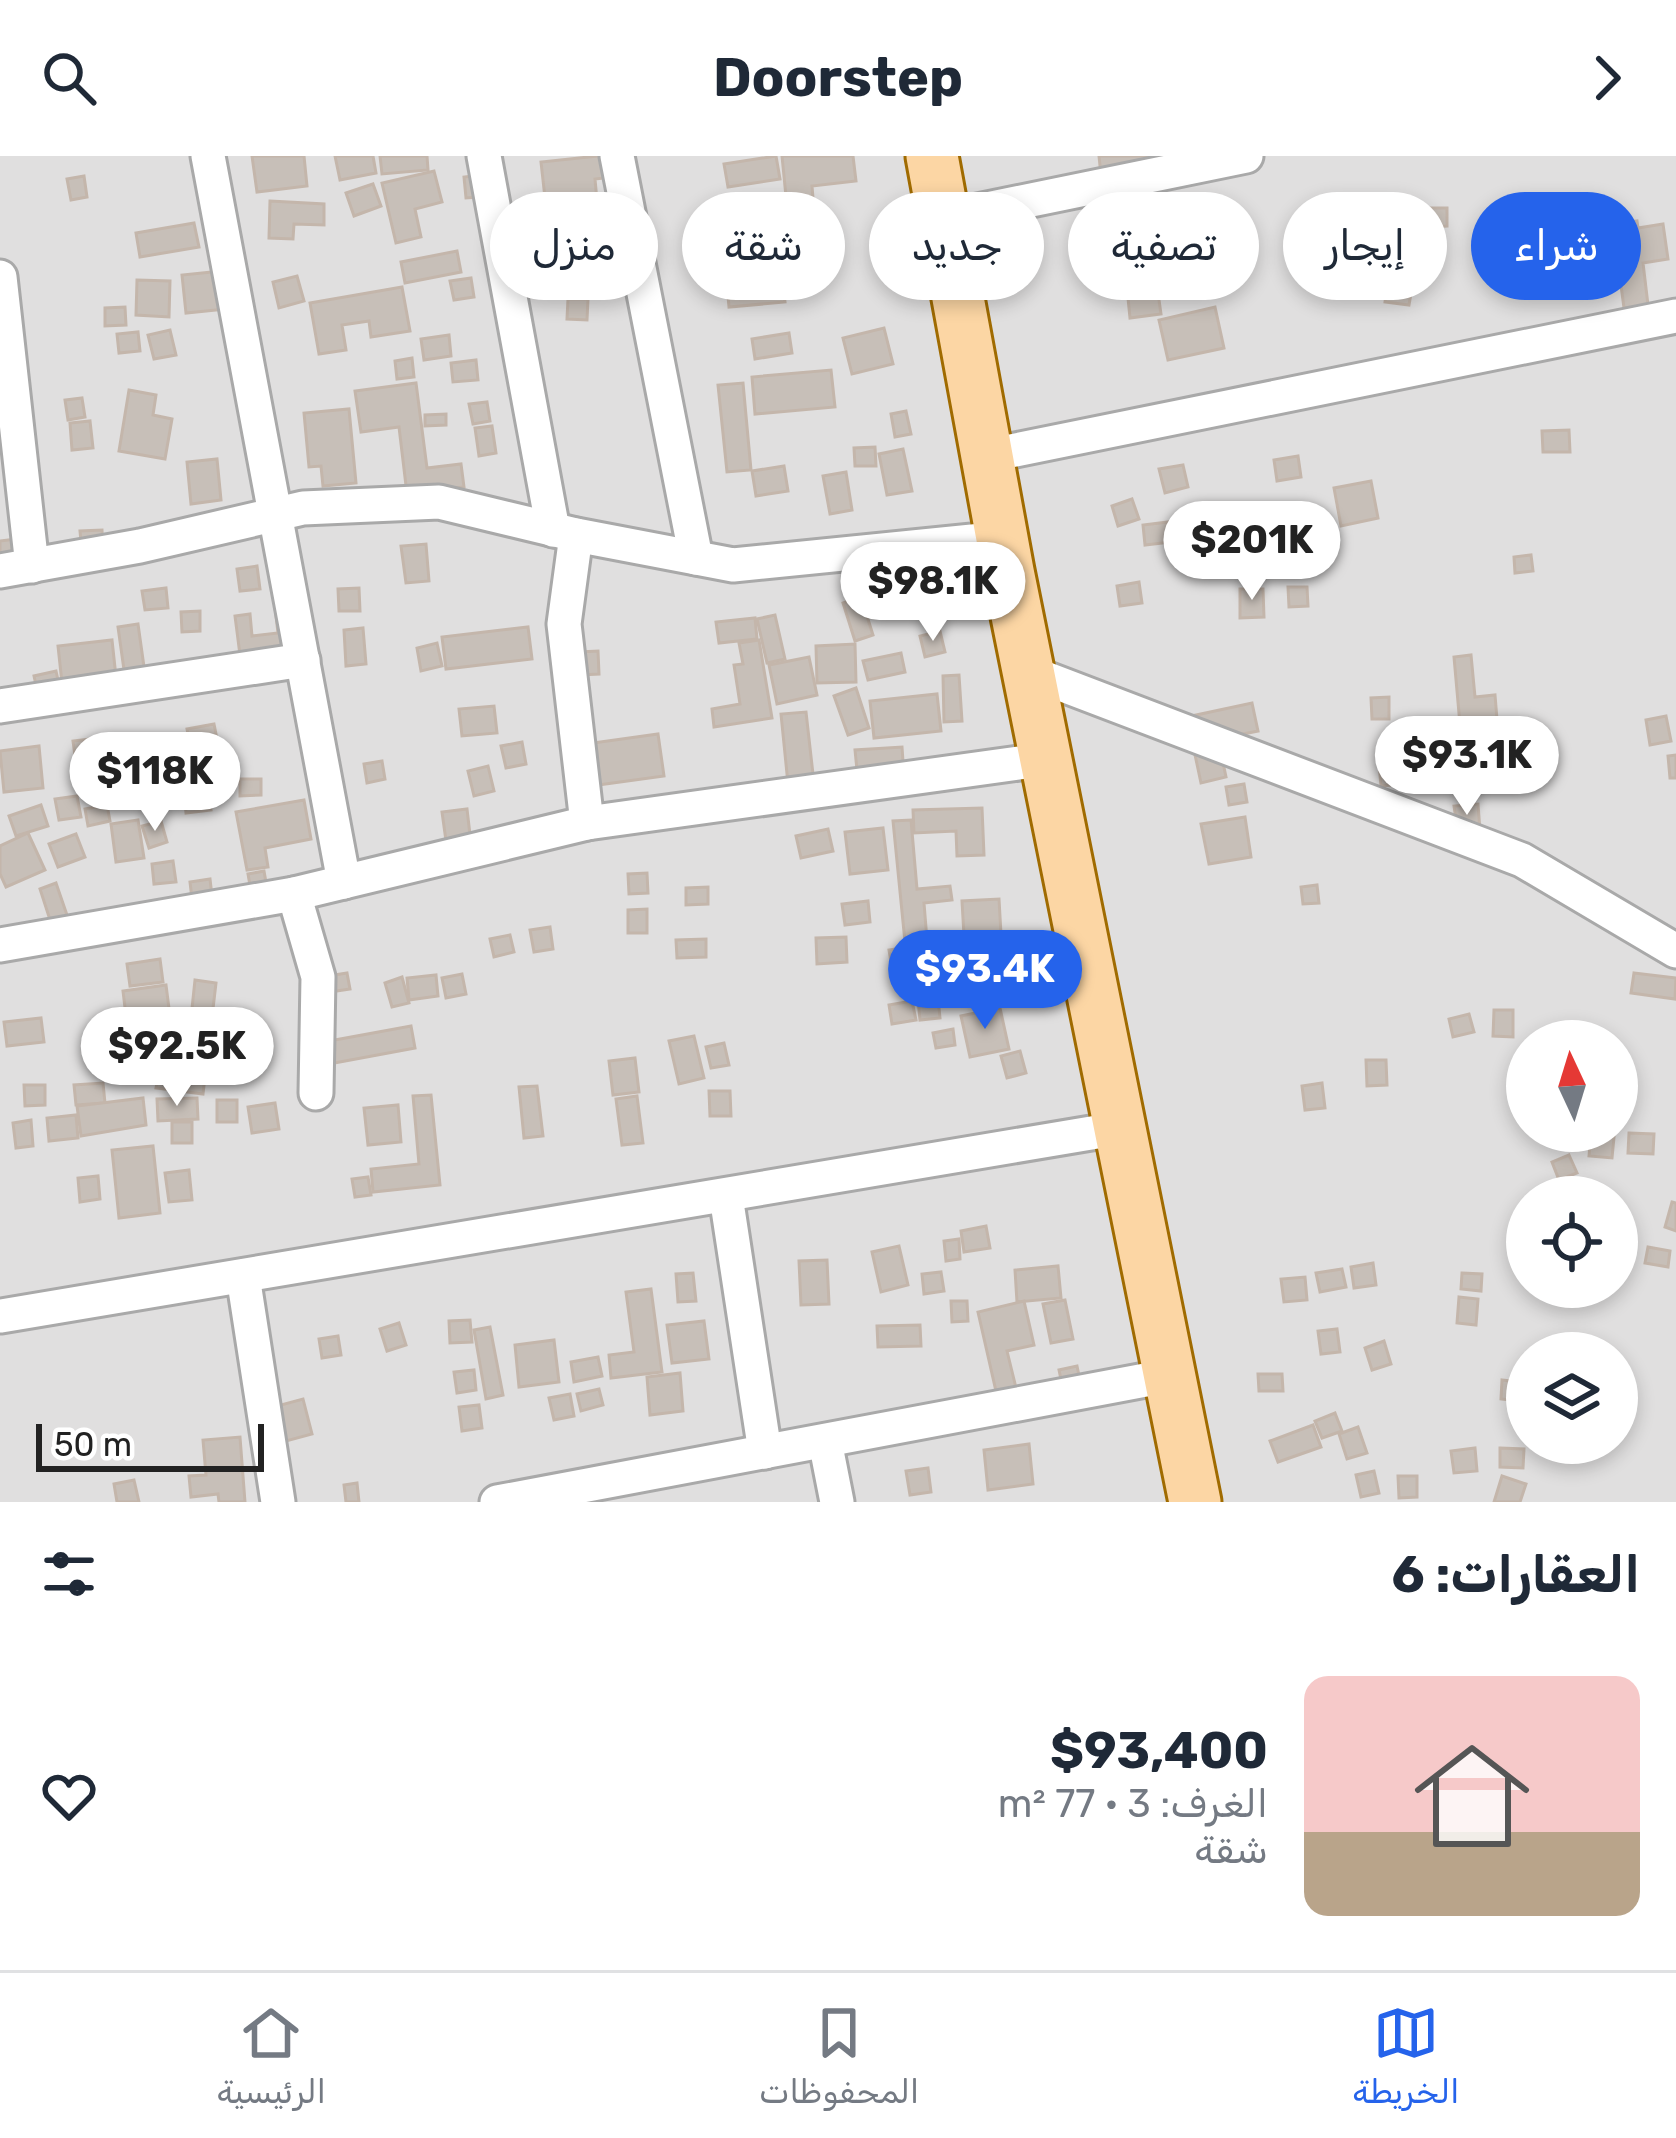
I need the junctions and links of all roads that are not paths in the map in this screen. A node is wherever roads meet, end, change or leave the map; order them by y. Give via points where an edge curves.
1 (208, 156) edge
2 (484, 156) edge
3 (617, 156) edge
4 (932, 156) edge
5 (1226, 158) edge
6 (938, 192) edge
7 (1044, 197) edge
8 (0, 277) edge
9 (958, 300) edge
10 (1676, 316) edge
11 (986, 455) junction
12 (276, 515) junction
13 (565, 532) junction
14 (1002, 538) junction
15 (696, 558) junction
16 (16, 569) edge
17 (303, 660) junction
18 (1029, 672) junction
19 (0, 706) edge
20 (1048, 759) junction
21 (587, 823) junction
22 (344, 881) junction
23 (294, 894) junction
24 (0, 945) edge
25 (1676, 951) edge
26 (316, 1094) dead end
27 (1121, 1128) junction
28 (726, 1196) junction
29 (243, 1276) junction
30 (0, 1314) edge
31 (1172, 1375) junction
32 (825, 1441) junction
33 (766, 1452) junction
34 (574, 1495) edge
35 (278, 1502) edge
36 (497, 1502) edge
37 (837, 1502) edge
38 (1195, 1502) edge

1 - 12 street
2 - 13 street
3 - 15 street
4 - 6 main road
5 - 7 street
8 - 16 street
9 - 11 main road
10 - 11 street
11 - 14 main road
12 - 13 street via 439,502
12 - 16 street
12 - 17 street
13 - 15 street
13 - 21 street via 565,624
14 - 15 street via 733,565
14 - 18 main road
17 - 19 street
17 - 22 street
18 - 20 main road
18 - 25 street via 1522,860
20 - 21 street
20 - 27 main road
21 - 22 street
22 - 23 street
23 - 24 street
23 - 26 street via 318,977
27 - 28 street
27 - 31 main road
28 - 29 street
28 - 33 street
29 - 30 street
29 - 35 street
31 - 32 street
31 - 38 main road
32 - 33 street
32 - 37 street
33 - 34 street
34 - 36 street

